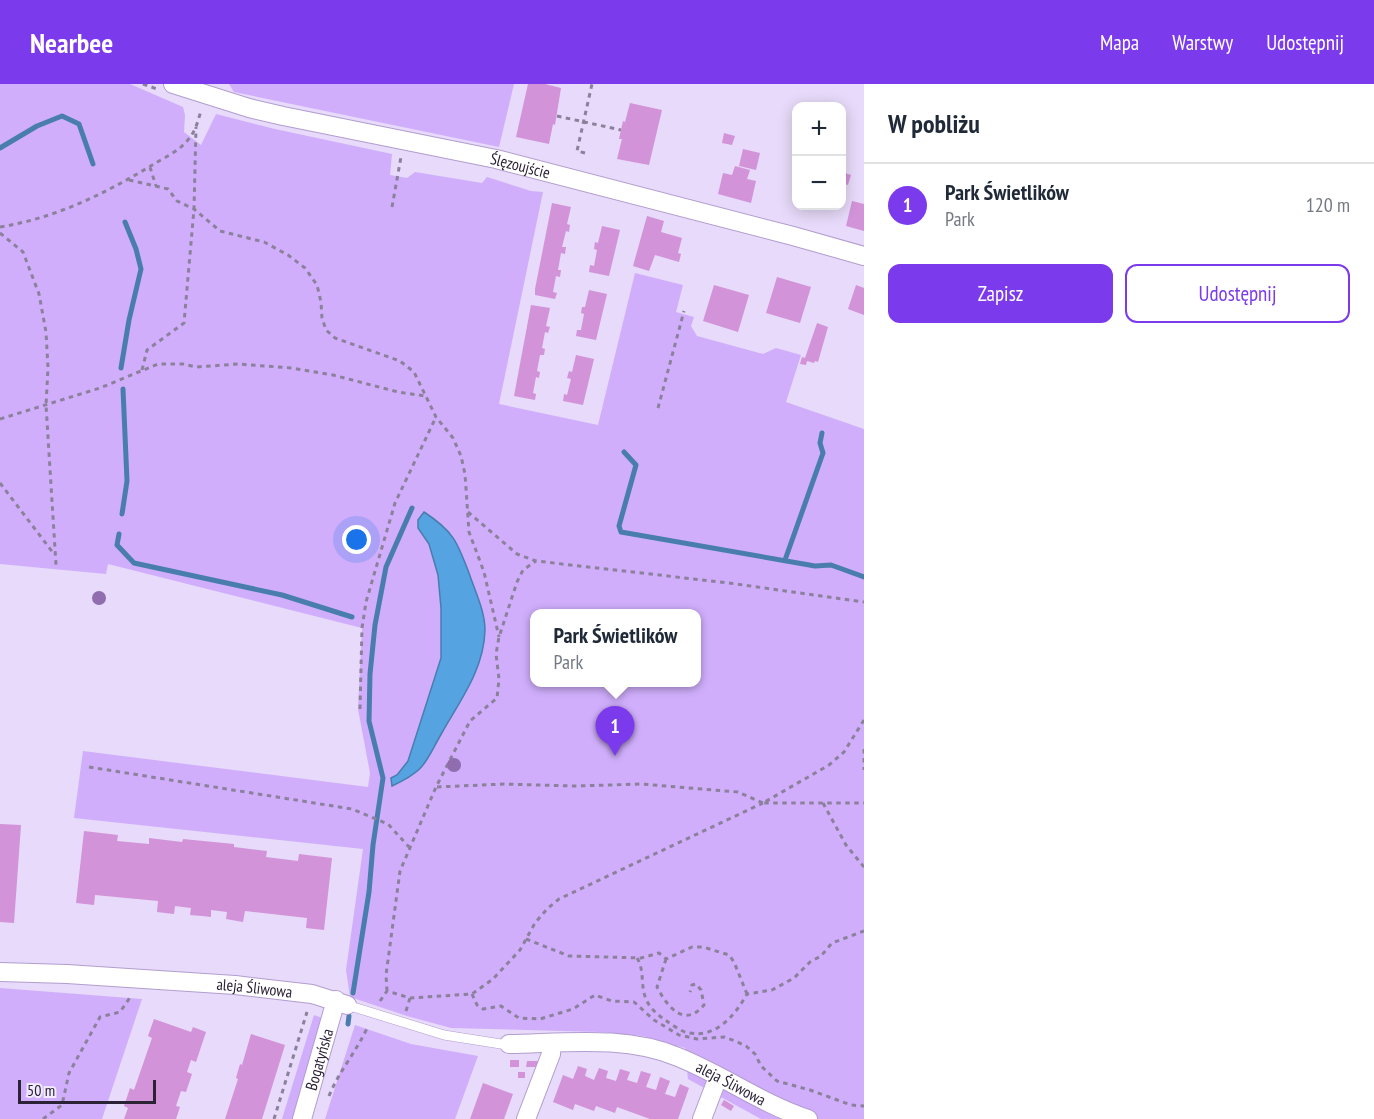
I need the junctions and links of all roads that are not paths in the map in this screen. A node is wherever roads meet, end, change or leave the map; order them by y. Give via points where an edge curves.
1 (173, 84) edge
2 (864, 256) edge
3 (0, 972) edge
4 (341, 1003) junction
5 (552, 1043) junction
6 (505, 1044) joint
7 (718, 1077) junction
8 (800, 1118) edge
9 (302, 1119) edge
10 (526, 1119) edge
11 (702, 1119) edge

1 - 2 street, Ślęzoujście via 283,116 496,159
3 - 4 street, aleja Śliwowa via 207,982 312,994
4 - 6 lane, aleja Śliwowa via 444,1035
4 - 9 street, Bogatyńska
5 - 6 street, aleja Śliwowa
5 - 7 street, aleja Śliwowa via 646,1046 677,1056
5 - 10 street
7 - 8 street, aleja Śliwowa
7 - 11 street

